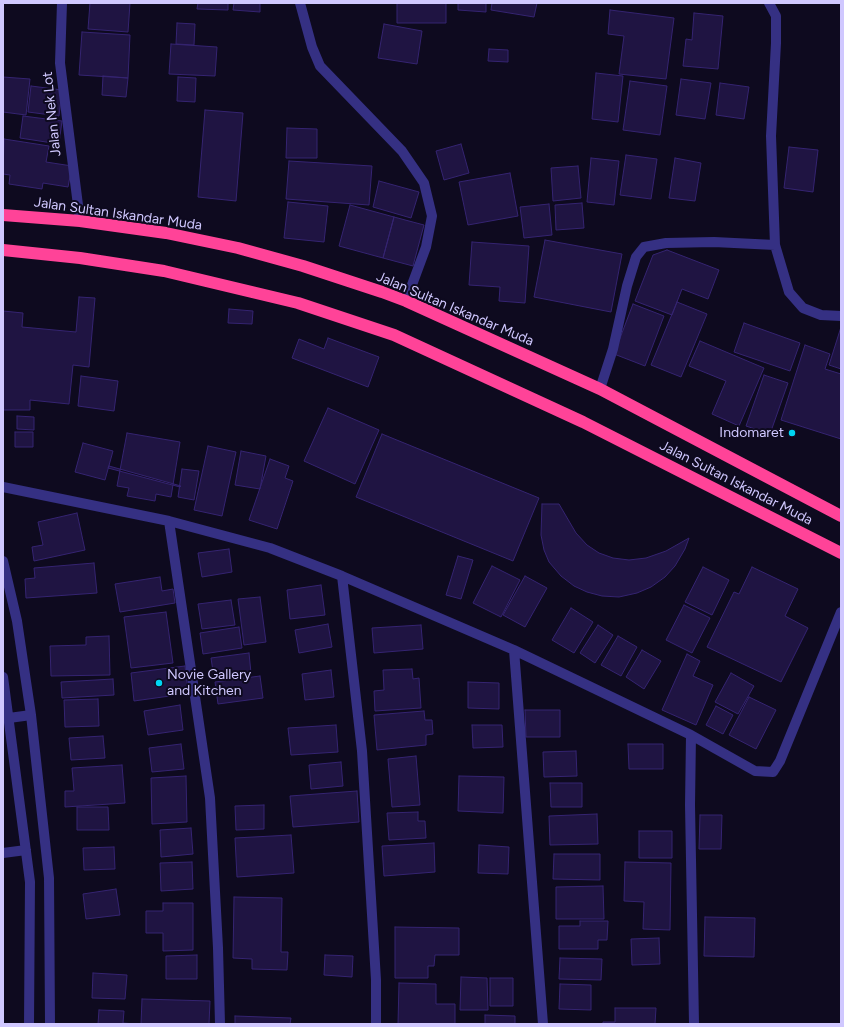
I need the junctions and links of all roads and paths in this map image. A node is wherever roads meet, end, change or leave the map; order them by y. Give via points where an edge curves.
1 (62, 3) edge
2 (300, 3) edge
3 (769, 3) edge
4 (3, 215) edge
5 (80, 221) junction
6 (775, 245) junction
7 (3, 250) edge
8 (406, 301) junction
9 (841, 316) edge
10 (600, 389) junction
11 (3, 487) edge
12 (841, 516) edge
13 (169, 521) junction
14 (841, 553) edge
15 (3, 561) edge
16 (342, 576) junction
17 (841, 612) edge
18 (514, 650) junction
19 (3, 677) edge
20 (31, 715) junction
21 (9, 718) junction
22 (691, 735) junction
23 (26, 850) junction
24 (3, 853) edge
25 (29, 1024) edge
26 (50, 1024) edge
27 (220, 1024) edge
28 (376, 1024) edge
29 (542, 1024) edge
30 (694, 1024) edge

1 - 5 street, Jalan Nek Lot via 60,63
2 - 8 street via 320,66 402,151 424,183 432,216 426,247
3 - 6 street via 776,16 771,136
4 - 5 highway, Jalan Sultan Iskandar Muda
5 - 8 highway, Jalan Sultan Iskandar Muda via 166,233 238,248 304,266
6 - 9 street via 789,292 803,308 822,315
6 - 10 street via 666,242 644,247 636,258 627,286
7 - 14 highway, Jalan Sultan Iskandar Muda via 80,258 164,271 298,303 394,335 583,422
8 - 10 highway, Jalan Sultan Iskandar Muda
10 - 12 highway, Jalan Sultan Iskandar Muda
11 - 13 street
13 - 16 street via 270,548
13 - 27 street via 210,798
15 - 20 street via 17,621
16 - 18 street
16 - 28 street via 362,751 376,980
17 - 22 street via 780,761 773,772 755,771
18 - 22 street
18 - 29 street
19 - 21 street
20 - 21 street
20 - 26 street via 49,878
21 - 23 street
22 - 30 street
23 - 24 street
23 - 25 street via 30,882

